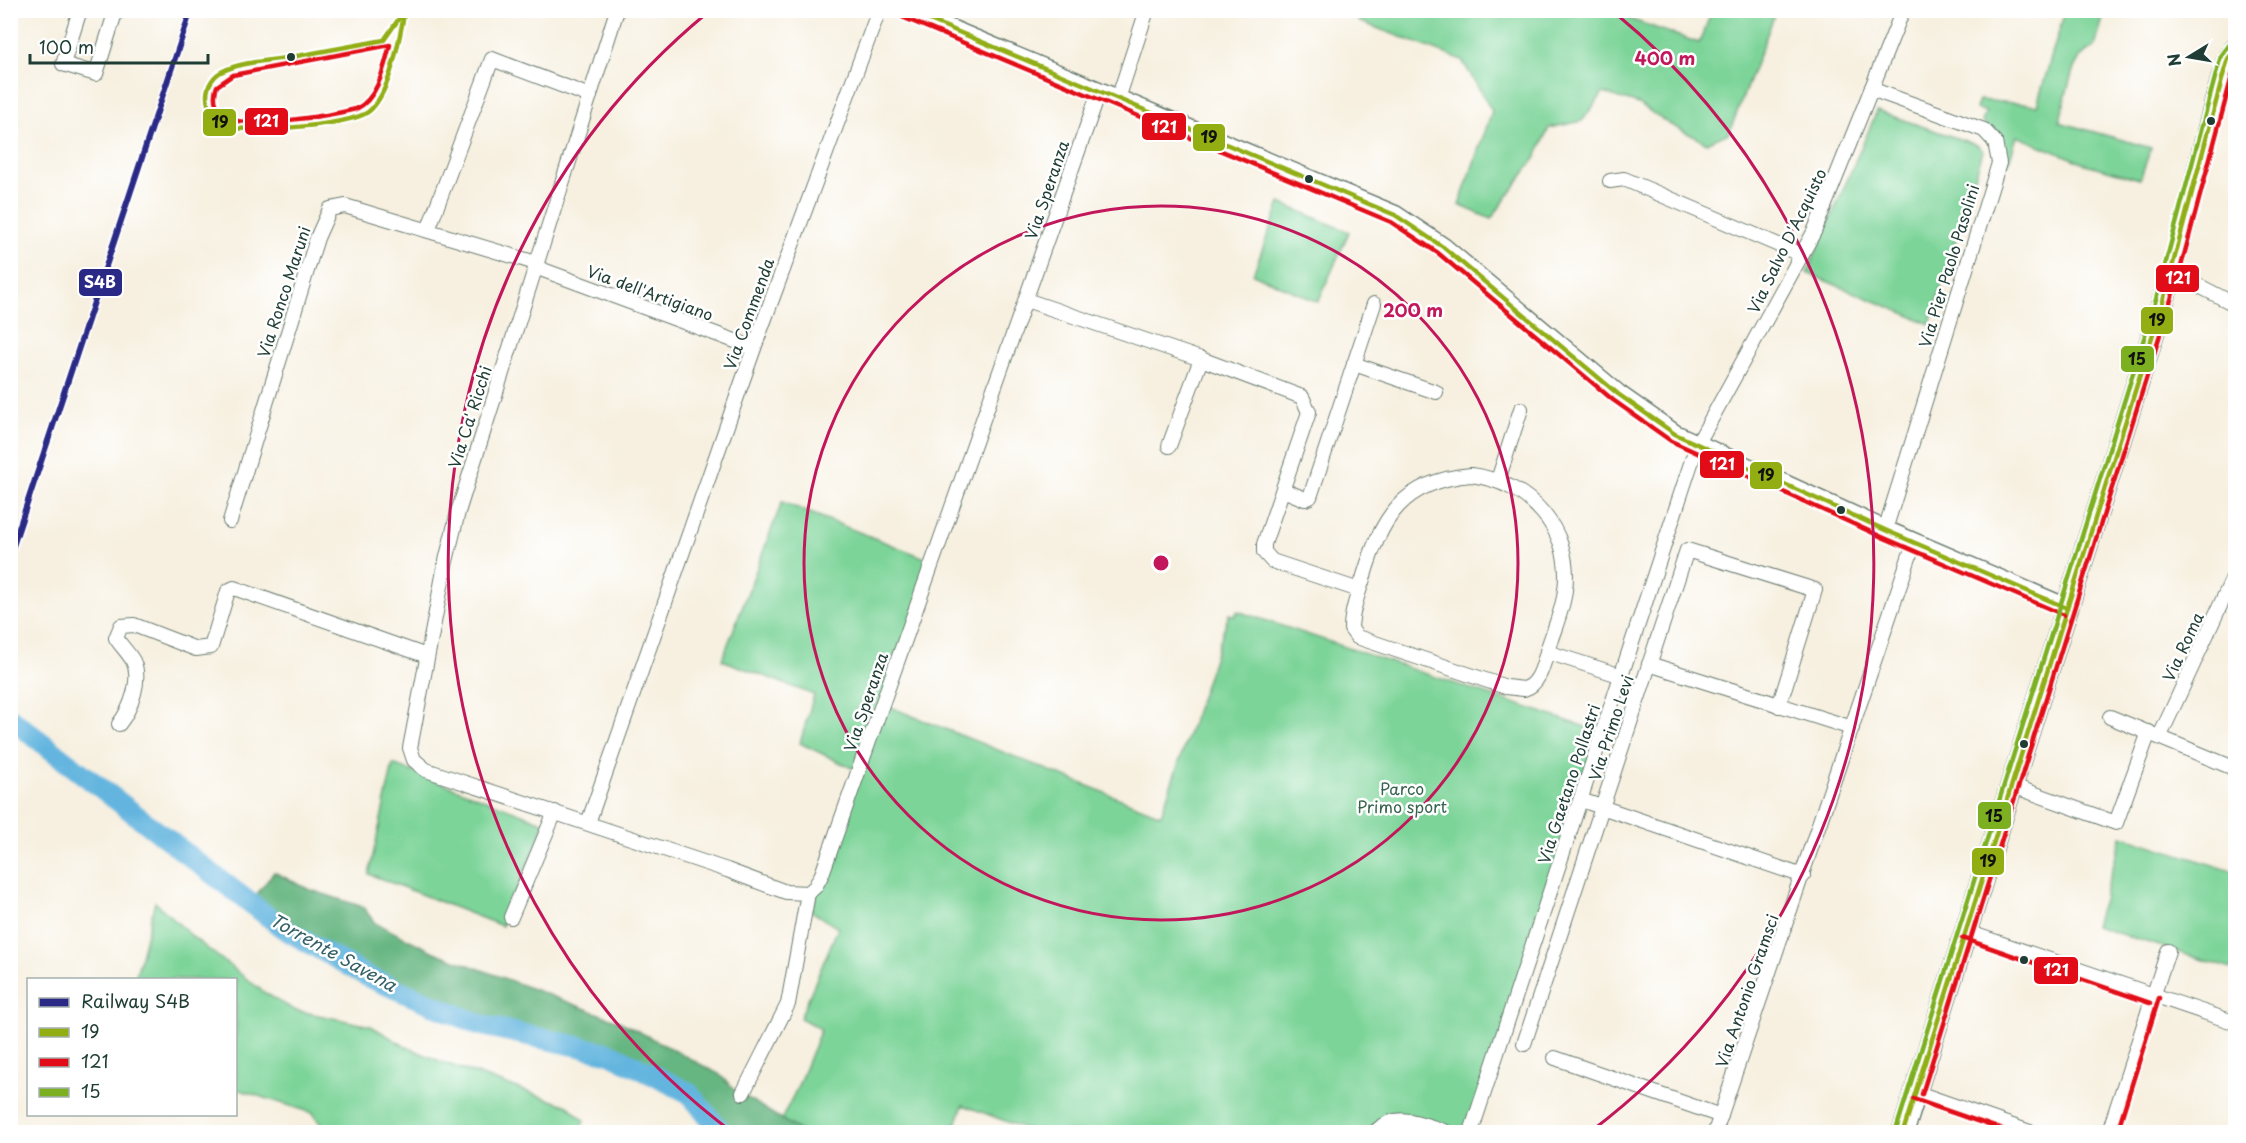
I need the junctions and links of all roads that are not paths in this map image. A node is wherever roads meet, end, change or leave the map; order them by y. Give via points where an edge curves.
1 (80, 10) edge
2 (116, 10) edge
3 (617, 10) edge
4 (879, 10) edge
5 (905, 10) edge
6 (1147, 10) edge
7 (1903, 10) edge
8 (2235, 48) edge
9 (2235, 82) edge
10 (1871, 89) junction
11 (1099, 92) junction
12 (590, 96) junction
13 (1118, 99) junction
14 (1610, 181) dead end
15 (2196, 188) junction
16 (428, 230) junction
17 (1802, 255) junction
18 (535, 265) junction
19 (2172, 272) junction
20 (1026, 300) junction
21 (1374, 304) dead end
22 (2235, 305) edge
23 (754, 348) junction
24 (1201, 359) junction
25 (1354, 364) junction
26 (1436, 392) dead end
27 (1521, 409) dead end
28 (1697, 445) junction
29 (1170, 446) dead end
30 (1498, 480) junction
31 (1283, 490) junction
32 (230, 521) dead end
33 (1885, 530) junction
34 (1914, 543) junction
35 (2235, 571) edge
36 (1359, 590) junction
37 (2067, 608) junction
38 (1547, 652) junction
39 (427, 656) junction
40 (1649, 664) junction
41 (1622, 676) junction
42 (1779, 706) junction
43 (2110, 717) dead end
44 (119, 723) dead end
45 (1852, 728) junction
46 (2154, 734) junction
47 (2235, 769) edge
48 (2013, 786) junction
49 (1581, 800) junction
50 (1602, 808) junction
51 (555, 813) junction
52 (588, 823) junction
53 (1803, 876) junction
54 (808, 893) junction
55 (511, 917) dead end
56 (1964, 931) junction
57 (2168, 951) dead end
58 (2152, 996) junction
59 (2235, 1023) edge
60 (1524, 1044) dead end
61 (1556, 1058) dead end
62 (1915, 1092) junction
63 (743, 1093) dead end
64 (1721, 1116) junction
65 (1375, 1132) edge
66 (1446, 1132) edge
67 (1471, 1132) edge
68 (1715, 1132) edge
69 (1903, 1132) edge
70 (2030, 1132) edge
71 (2109, 1132) edge

1 - 2 street via 63,64 96,74
3 - 12 street, Via Ca' Ricchi
4 - 23 street, Via Commenda
5 - 11 street
6 - 13 street
7 - 10 street, Via Salvo D'Acquisto
8 - 15 main road via 2228,59 2199,160
9 - 15 main road via 2211,164
10 - 17 street, Via Salvo D'Acquisto via 1844,162
10 - 33 street, Via Pier Paolo Pasolini via 1979,127 1995,142 1999,163
11 - 13 street
11 - 20 street, Via Speranza
12 - 16 street via 492,59
12 - 18 street, Via Ca' Ricchi
13 - 28 street via 1408,222 1634,406
14 - 17 street via 1624,179
15 - 19 main road
16 - 18 street, Via Ronco Maruni
16 - 32 street, Via Ronco Maruni via 345,206 330,209 317,238
17 - 28 street, Via Salvo D'Acquisto
18 - 23 street, Via dell'Artigiano
18 - 39 street, Via Ca' Ricchi via 458,512
19 - 22 street
19 - 37 main road
20 - 24 street
20 - 54 street, Via Speranza via 826,863
21 - 25 street
23 - 52 street, Via Commenda
24 - 29 street
24 - 31 street via 1293,392 1307,404 1309,412
25 - 26 street
25 - 31 street via 1310,497 1305,499
27 - 30 street
28 - 33 street
28 - 41 street, Via Gaetano Pollastri
30 - 36 street via 1471,475 1448,478 1405,498 1378,533
30 - 38 street via 1538,506 1553,525 1564,554 1565,591
31 - 36 street via 1264,544 1267,557
33 - 34 street
34 - 37 street
34 - 45 street, Via Antonio Gramsci
35 - 46 street, Via Roma
36 - 38 street via 1351,622 1357,637 1506,687 1519,690 1533,685
37 - 48 main road
38 - 41 street
39 - 44 street via 234,588 228,591 211,647 205,650 134,625 121,626 116,638 136,670 136,682
39 - 51 street, Via Ca' Ricchi via 410,738 412,756 426,770
40 - 42 street
40 - 42 street, Via Primo Levi via 1687,550 1815,590
40 - 50 street, Via Primo Levi
41 - 49 street, Via Gaetano Pollastri
42 - 45 street
43 - 46 street
45 - 53 street, Via Antonio Gramsci
46 - 47 street
46 - 48 street, Via Roma via 2116,824
48 - 56 main road
49 - 50 street
49 - 67 street, Via Gaetano Pollastri
50 - 53 street
50 - 60 street, Via Primo Levi
51 - 52 street
51 - 55 street
52 - 54 street via 786,892
53 - 64 street, Via Antonio Gramsci
54 - 63 street via 788,1004
56 - 58 street
56 - 62 main road
57 - 58 street
58 - 59 street
58 - 71 street
61 - 64 street
62 - 69 main road
62 - 70 street
64 - 68 street, Via Antonio Gramsci
65 - 66 street via 1386,1123 1401,1119

